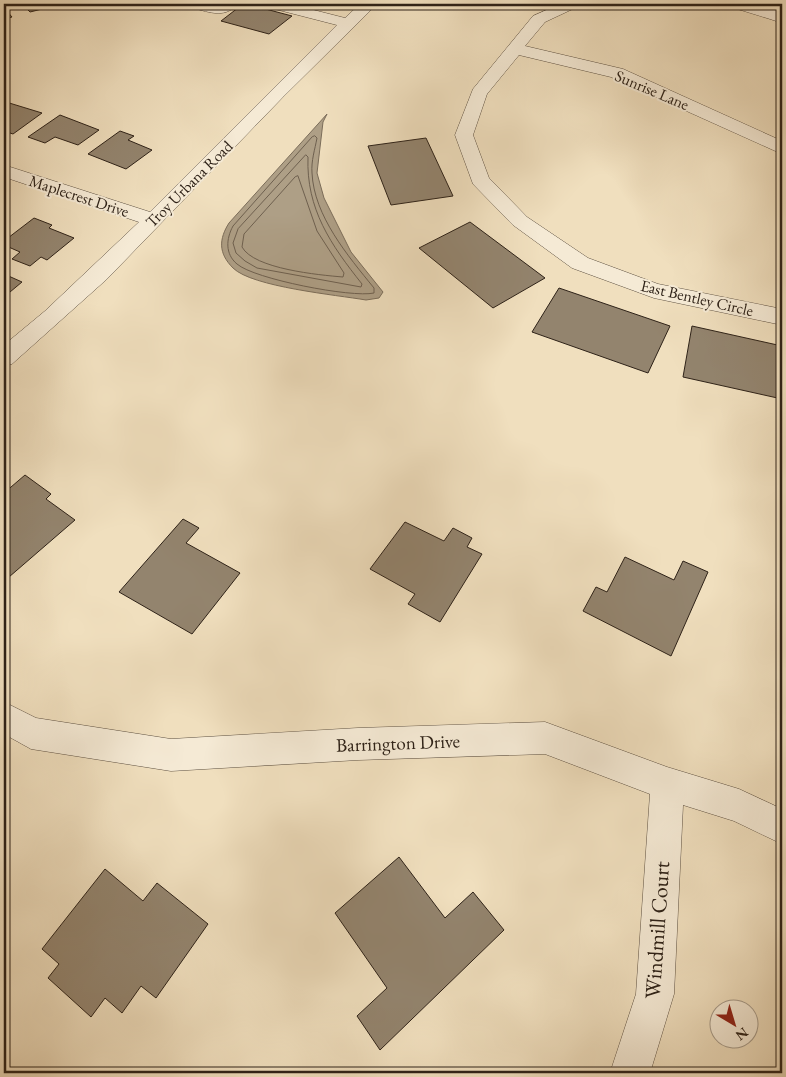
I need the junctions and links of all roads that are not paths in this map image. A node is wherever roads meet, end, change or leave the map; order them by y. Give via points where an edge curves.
1 (195, 4) edge
2 (229, 4) edge
3 (272, 4) edge
4 (369, 4) edge
5 (572, 4) edge
6 (736, 4) edge
7 (780, 16) edge
8 (348, 23) junction
9 (515, 50) junction
10 (782, 148) edge
11 (4, 171) edge
12 (24, 178) junction
13 (4, 193) edge
14 (153, 220) junction
15 (782, 317) edge
16 (4, 358) edge
17 (4, 717) edge
18 (667, 784) junction
19 (782, 827) edge
20 (630, 1073) edge

1 - 2 street via 220,10
3 - 8 street
4 - 8 street, Troy Urbana Road
5 - 9 street, East Bentley Circle via 539,19
6 - 7 street
8 - 14 street, Troy Urbana Road
9 - 10 street, Sunrise Lane via 617,73
9 - 15 street, East Bentley Circle via 479,93 464,135 480,180 520,221 580,263 654,291
11 - 12 street, Maplecrest Drive
12 - 13 street
12 - 14 street, Maplecrest Drive
14 - 16 street, Troy Urbana Road via 49,321
17 - 18 street, Barrington Drive via 31,733 171,755 545,738
18 - 19 street, Barrington Drive via 739,806
18 - 20 street, Windmill Court via 655,994

